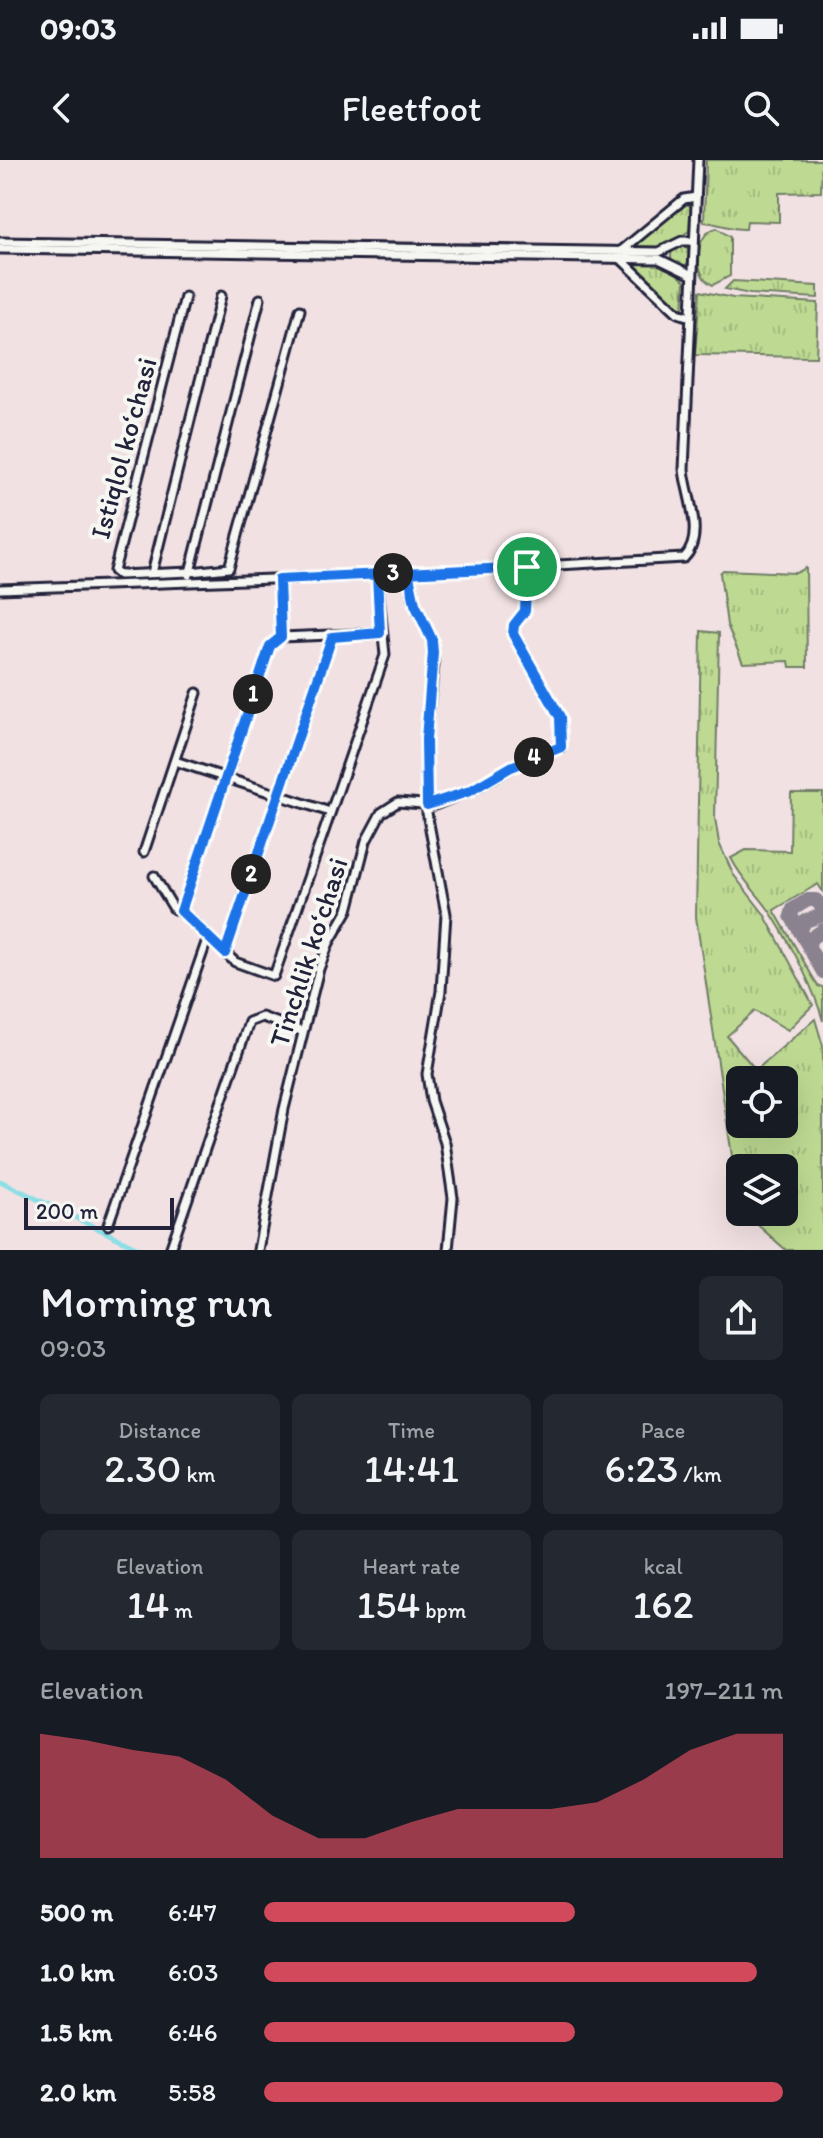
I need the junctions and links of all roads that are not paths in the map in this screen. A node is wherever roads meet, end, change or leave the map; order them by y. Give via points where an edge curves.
1 (698, 160) edge
2 (696, 197) junction
3 (694, 241) junction
4 (0, 242) edge
5 (0, 249) edge
6 (621, 255) junction
7 (692, 275) junction
8 (221, 296) dead end
9 (185, 297) dead end
10 (260, 299) dead end
11 (300, 310) dead end
12 (690, 317) junction
13 (527, 567) junction
14 (408, 571) junction
15 (190, 572) junction
16 (152, 573) junction
17 (377, 575) junction
18 (279, 579) junction
19 (189, 581) junction
20 (0, 589) edge
21 (380, 633) junction
22 (281, 637) junction
23 (332, 637) junction
24 (197, 693) dead end
25 (175, 761) junction
26 (224, 777) junction
27 (278, 795) junction
28 (427, 805) junction
29 (330, 812) junction
30 (144, 852) dead end
31 (154, 876) dead end
32 (181, 911) junction
33 (208, 937) junction
34 (225, 953) junction
35 (301, 1031) junction
36 (108, 1225) dead end
37 (170, 1250) edge
38 (258, 1250) edge
39 (448, 1250) edge

1 - 2 street
2 - 3 street
2 - 6 street via 684,199
3 - 6 street via 659,252
3 - 7 street
4 - 6 street
5 - 6 street
6 - 7 street via 659,259
6 - 12 street via 678,313
7 - 12 street
8 - 16 street, Istiqlol koʻchasi
9 - 16 street, Istiqlol koʻchasi via 114,571
10 - 15 street
11 - 15 street, Istiqlol koʻchasi via 229,568
12 - 13 street via 684,469 693,517 687,555 674,561
13 - 14 street
13 - 28 street via 525,611 513,634 560,717 561,747 470,791
14 - 17 street
14 - 28 street via 415,604 432,640
15 - 16 street, Istiqlol koʻchasi
15 - 19 street
17 - 18 street
17 - 21 street
18 - 19 street
18 - 22 street
19 - 20 street
21 - 23 street
21 - 29 street via 385,655
22 - 23 street
22 - 26 street via 270,646
23 - 27 street
24 - 25 street
25 - 26 street
25 - 30 street
26 - 27 street
26 - 32 street
27 - 29 street
27 - 34 street
28 - 35 street, Tinchlik koʻchasi via 398,802 374,824 348,910 329,943
28 - 39 street via 445,905 441,991 427,1074 453,1198
29 - 34 street via 276,975 235,962
31 - 32 street via 174,909
32 - 33 street
33 - 34 street
33 - 36 street
35 - 37 street via 262,1017 249,1022
35 - 38 street, Tinchlik koʻchasi

